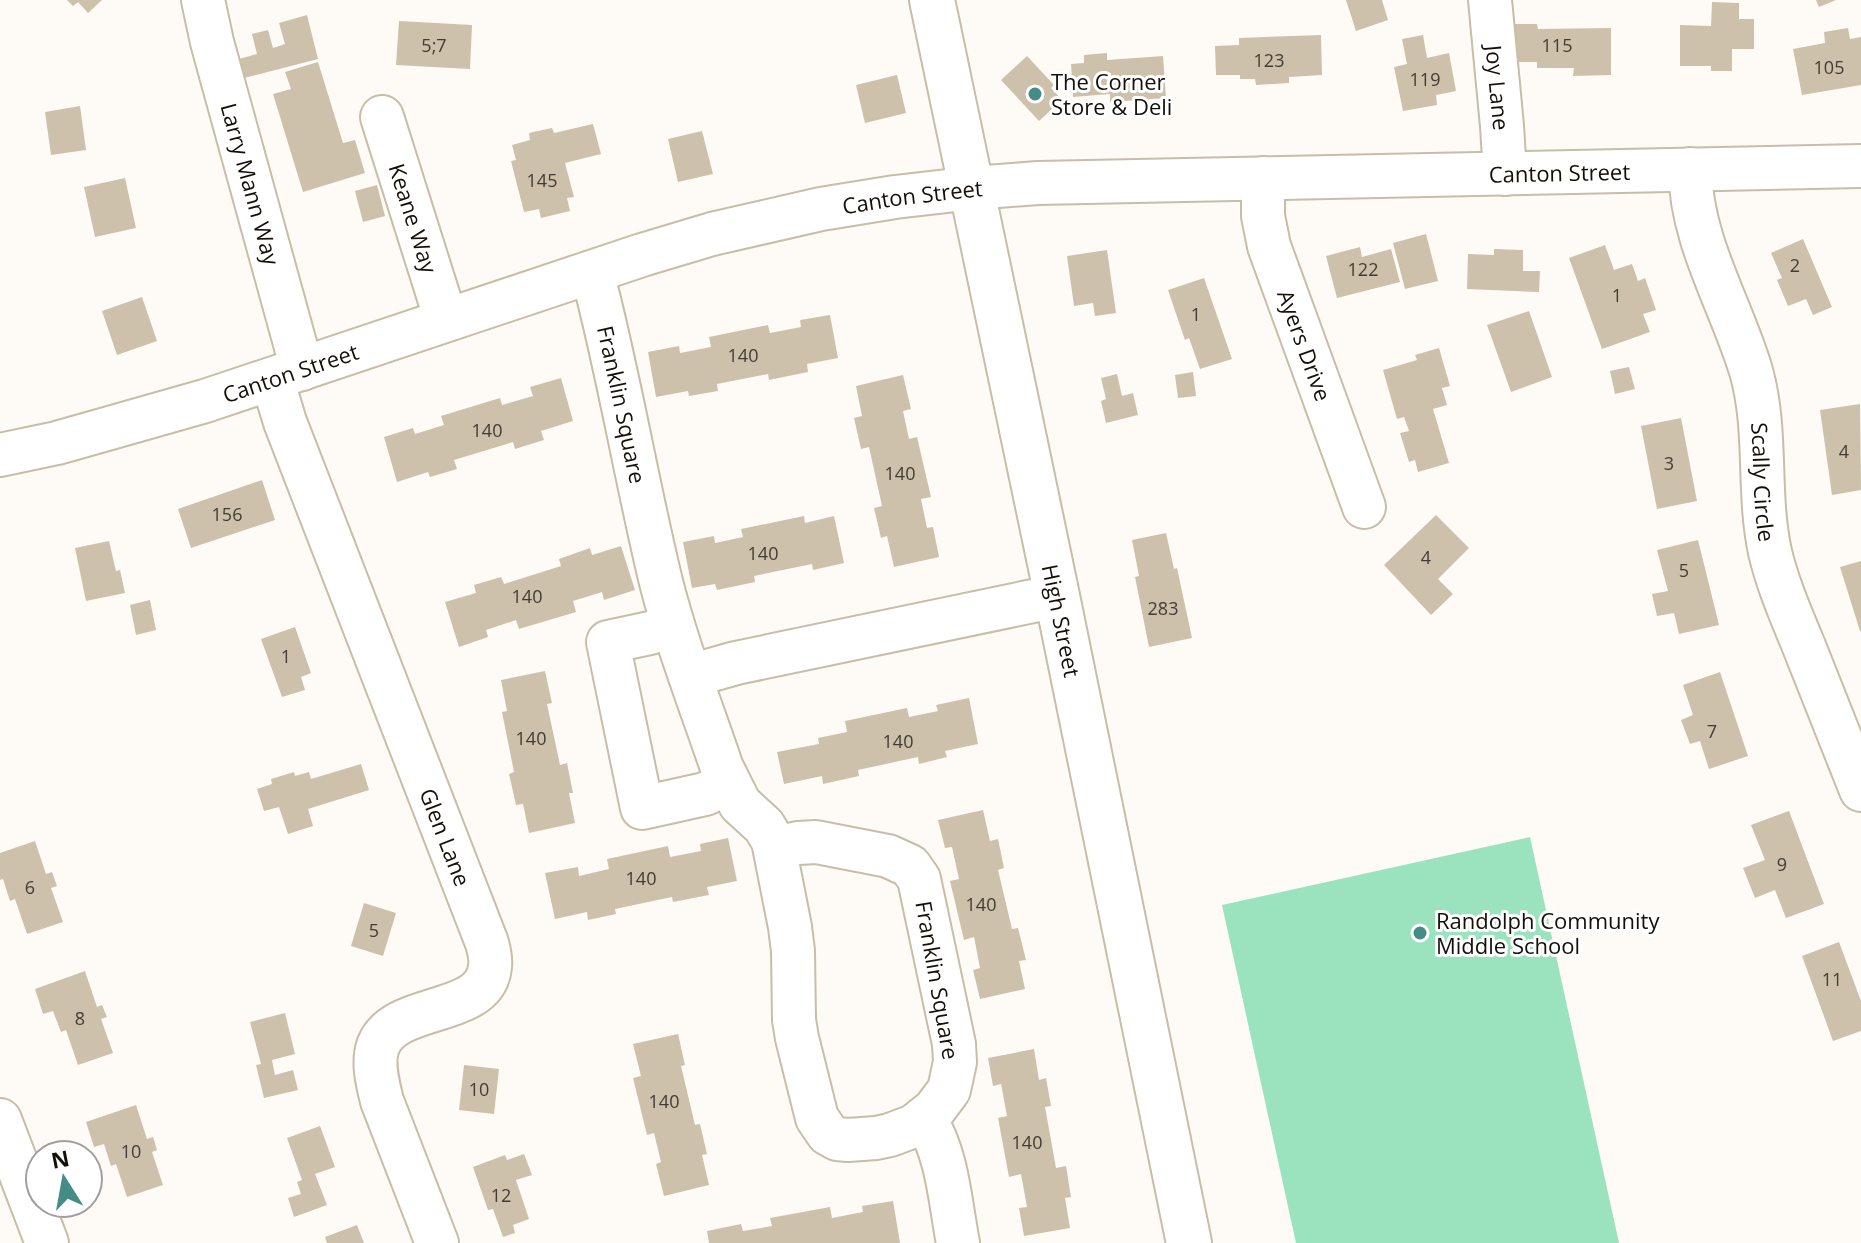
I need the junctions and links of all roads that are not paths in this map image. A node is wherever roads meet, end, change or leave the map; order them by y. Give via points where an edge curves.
1 (203, 0) edge
2 (932, 0) edge
3 (1490, 0) edge
4 (382, 117) dead end
5 (1861, 166) edge
6 (1690, 169) junction
7 (1505, 174) junction
8 (1263, 178) junction
9 (973, 188) junction
10 (592, 272) junction
11 (446, 320) junction
12 (287, 374) junction
13 (0, 455) edge
14 (1364, 507) dead end
15 (1057, 596) junction
16 (673, 626) junction
17 (690, 676) junction
18 (728, 783) junction
19 (1861, 790) edge
20 (775, 848) junction
21 (925, 1119) junction
22 (0, 1120) edge
23 (47, 1243) edge
24 (437, 1243) edge
25 (958, 1243) edge
26 (1189, 1243) edge

1 - 12 street, Larry Mann Way
2 - 9 main road, High Street
3 - 7 street, Joy Lane
4 - 11 street, Keane Way
5 - 6 street, Canton Street
6 - 7 street, Canton Street
6 - 19 street, Scally Circle via 1698,229 1757,392 1767,531 1776,575
7 - 8 street, Canton Street
8 - 9 street, Canton Street
8 - 14 street, Ayers Drive via 1264,227 1272,256
9 - 10 street, Canton Street via 784,217
9 - 15 main road, High Street
10 - 11 street, Canton Street
10 - 16 street, Franklin Square
11 - 12 street, Canton Street
12 - 13 street, Canton Street via 128,424
12 - 24 street, Glen Lane via 285,422 490,956 479,990 395,1026 378,1045 382,1101
15 - 17 street
15 - 26 main road, High Street
16 - 17 street, Franklin Square
16 - 18 street via 608,642 642,808 705,794
17 - 18 street, Franklin Square
18 - 20 street, Franklin Square via 744,808 768,830
20 - 21 street, Franklin Square via 793,951 797,1038 822,1127 837,1139 861,1139 890,1135
20 - 21 street, Franklin Square via 816,842 888,856 910,866 919,879 955,1062 949,1090
21 - 25 street via 939,1147
22 - 23 street

